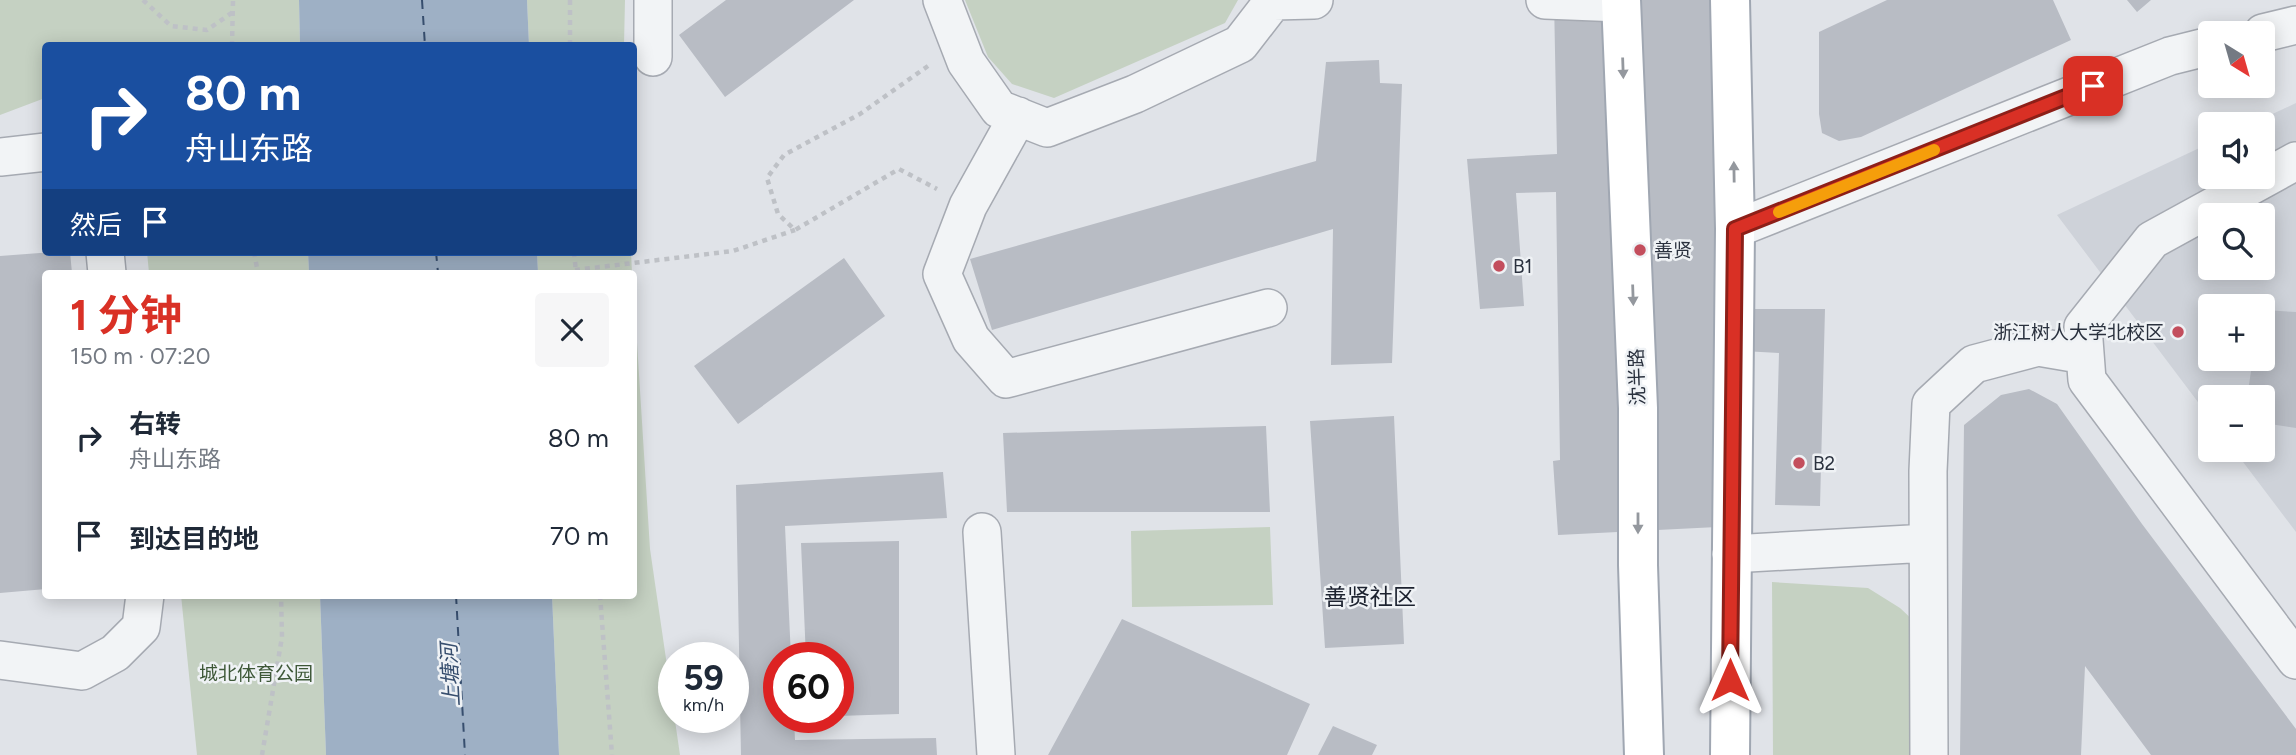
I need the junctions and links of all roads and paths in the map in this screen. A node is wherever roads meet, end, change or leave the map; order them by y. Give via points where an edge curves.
1 (143, 0) edge
2 (233, 0) edge
3 (570, 0) edge
4 (653, 0) edge
5 (942, 0) edge
6 (1274, 0) edge
7 (1314, 0) edge
8 (1545, 0) edge
9 (1730, 0) edge
10 (1621, 1) edge
11 (233, 12) junction
12 (2296, 25) edge
13 (2275, 30) edge
14 (232, 42) edge
15 (570, 42) edge
16 (959, 43) junction
17 (2198, 49) edge
18 (653, 57) dead end
19 (1018, 116) junction
20 (42, 152) edge
21 (0, 157) edge
22 (2296, 161) edge
23 (968, 206) junction
24 (1735, 229) junction
25 (795, 230) junction
26 (590, 270) edge
27 (1268, 308) dead end
28 (2085, 355) junction
29 (982, 532) dead end
30 (1928, 543) junction
31 (1731, 554) junction
32 (144, 599) edge
33 (281, 599) edge
34 (600, 599) edge
35 (0, 660) edge
36 (2296, 660) edge
37 (262, 755) edge
38 (612, 755) edge
39 (996, 755) edge
40 (1644, 755) edge
41 (1730, 755) edge
42 (1929, 755) edge

1 - 11 path via 171,26 207,30
2 - 11 path
3 - 15 path
4 - 18 street
5 - 16 street
6 - 7 street
6 - 19 street via 1240,44 1135,94 1046,128
8 - 10 street
24 -> 9 main road
10 -> 40 main road, 沈半路 via 1638,408
11 - 14 path
12 - 13 street
16 - 19 street via 966,62 999,109
16 - 25 path via 860,114 784,155 767,178 778,214
17 - 24 street via 2170,56
19 - 23 street
20 - 21 street
22 - 28 street via 2152,240 2083,327
23 - 25 path via 899,169
23 - 27 street via 942,274 971,339 1006,379
24 - 31 main road
25 - 26 path via 733,251
28 - 30 street via 2038,347 1974,364 1931,404
28 - 36 street via 2087,380
29 - 39 street
30 - 31 street
30 - 42 street
31 - 41 main road
32 - 35 street via 141,627 115,653 82,671
33 - 37 path via 282,637
34 - 38 path

